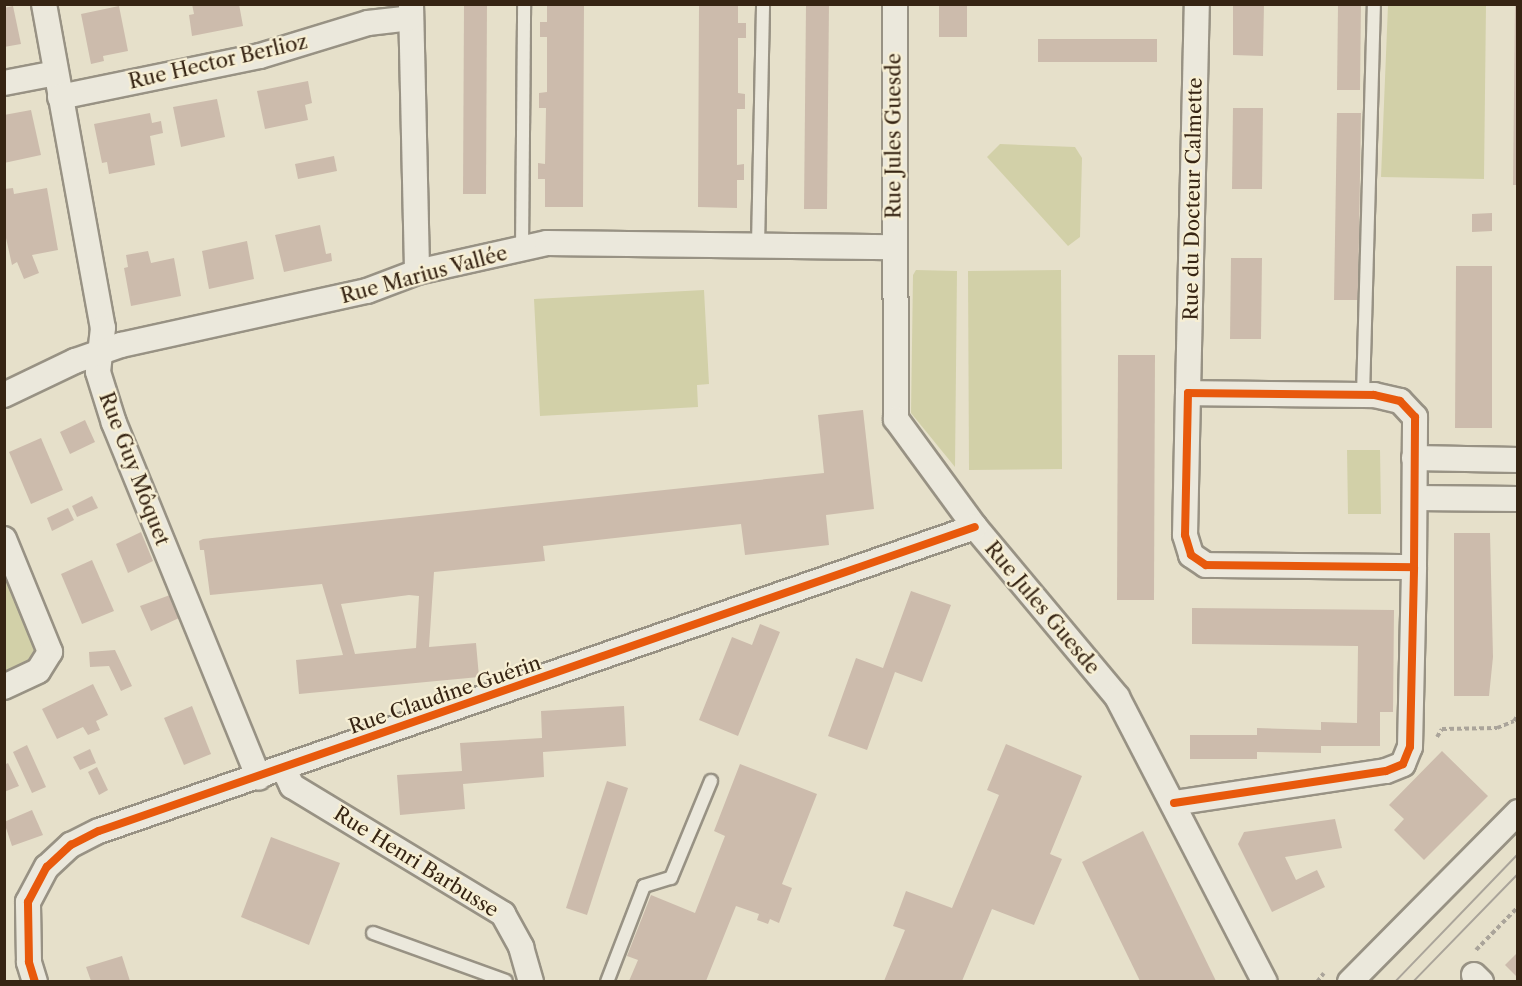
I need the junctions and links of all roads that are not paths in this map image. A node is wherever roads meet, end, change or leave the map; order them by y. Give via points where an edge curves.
1 (44, 4) edge
2 (524, 4) edge
3 (763, 4) edge
4 (895, 4) edge
5 (1197, 4) edge
6 (1374, 4) edge
7 (411, 11) edge
8 (56, 73) junction
9 (4, 82) edge
10 (60, 97) junction
11 (758, 246) junction
12 (893, 248) junction
13 (522, 249) junction
14 (417, 272) junction
15 (99, 352) junction
16 (1188, 393) junction
17 (4, 395) edge
18 (1363, 395) junction
19 (1414, 458) junction
20 (1518, 460) edge
21 (1414, 498) junction
22 (1518, 499) edge
23 (975, 527) junction
24 (4, 539) edge
25 (1414, 567) junction
26 (4, 687) edge
27 (284, 769) junction
28 (259, 778) junction
29 (711, 781) dead end
30 (1174, 803) junction
31 (1518, 812) edge
32 (373, 933) dead end
33 (530, 977) edge
34 (35, 981) edge
35 (506, 981) edge
36 (607, 981) edge
37 (1265, 981) edge
38 (1350, 981) edge

1 - 8 street, Rue Guy Môquet
2 - 13 lane
3 - 11 lane
4 - 12 street, Rue Jules Guesde
5 - 16 street, Rue du Docteur Calmette
6 - 18 lane
7 - 10 street, Rue Hector Berlioz via 260,56
7 - 14 street
8 - 9 street
8 - 10 street, Rue Guy Môquet
10 - 15 street, Rue Guy Môquet via 103,328
11 - 12 street, Rue Marius Vallée
11 - 13 street, Rue Marius Vallée via 547,243
12 - 23 street, Rue Jules Guesde via 896,419
13 - 14 street, Rue Marius Vallée
14 - 15 street, Rue Marius Vallée via 367,291
15 - 17 street, Rue Marius Vallée
15 - 28 street, Rue Guy Môquet via 98,372 114,423
16 - 18 street
16 - 25 street, Rue du Docteur Calmette via 1185,535 1191,555 1206,565
18 - 19 street via 1400,401 1415,417
19 - 20 street
19 - 21 street
21 - 22 street
21 - 25 street
23 - 27 street, Rue Claudine Guérin
23 - 30 street, Rue Jules Guesde via 1117,697
24 - 26 street via 50,652 38,671
25 - 30 street via 1410,747 1404,764 1386,771
27 - 28 street, Rue Claudine Guérin
27 - 33 street, Rue Henri Barbusse via 292,786 503,914 521,947
28 - 34 street, Rue Claudine Guérin via 99,831 71,845 47,867 28,902 29,962
29 - 36 lane via 671,879 644,886
30 - 37 street, Rue Jules Guesde
31 - 38 street
32 - 35 lane, Rue Henri Barbusse
33 - 35 lane, Rue Henri Barbusse

